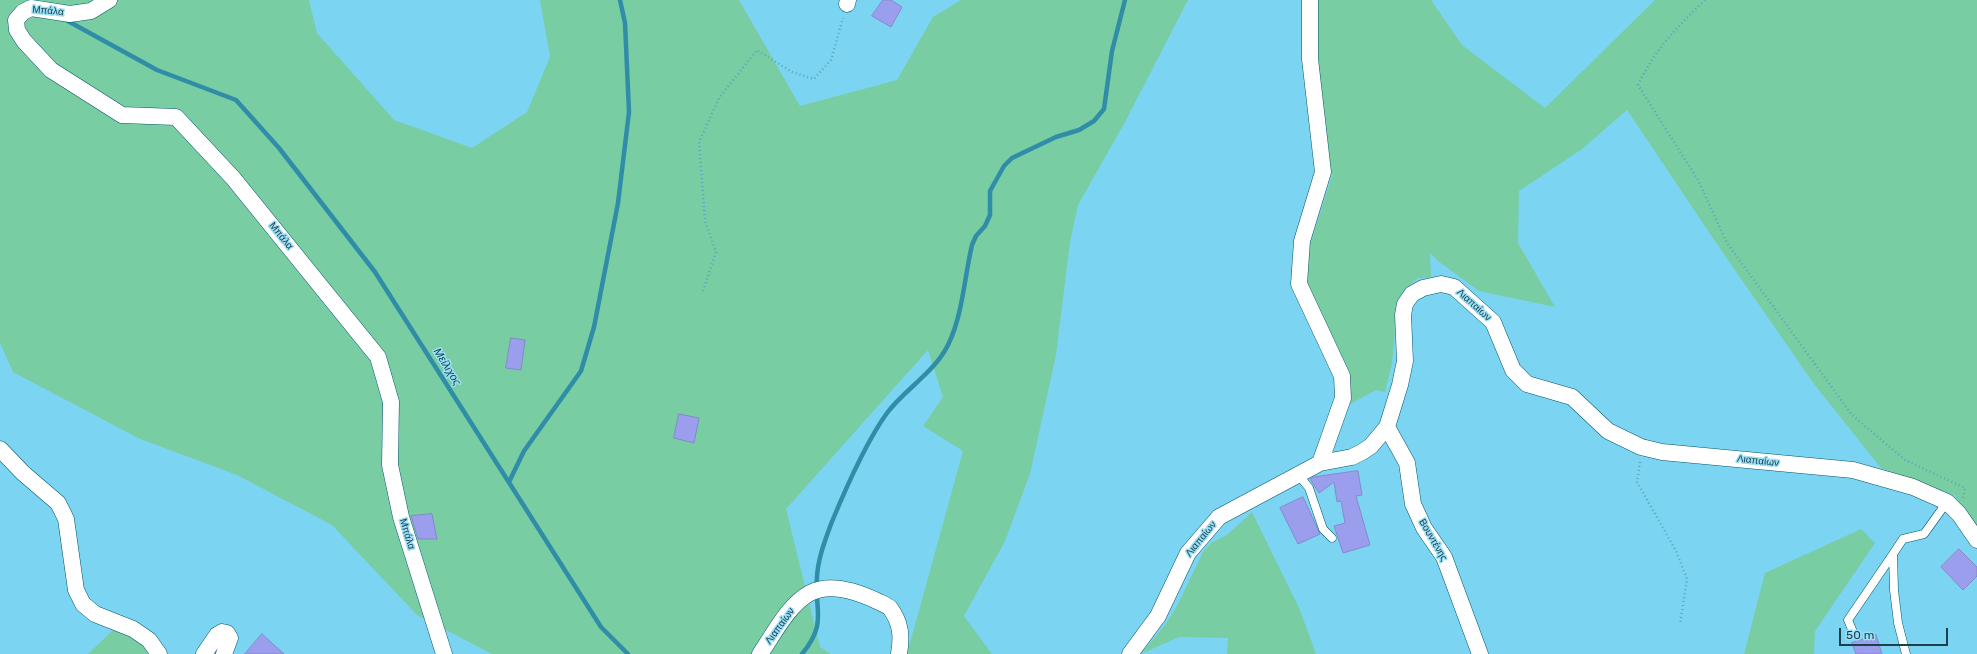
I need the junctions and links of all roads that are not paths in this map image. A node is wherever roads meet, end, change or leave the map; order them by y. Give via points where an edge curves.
1 (110, 0) edge
2 (1310, 0) edge
3 (1387, 427) junction
4 (0, 449) edge
5 (1320, 463) junction
6 (1298, 474) junction
7 (1947, 502) junction
8 (1332, 538) dead end
9 (1977, 540) edge
10 (1894, 554) junction
11 (1853, 632) dead end
12 (159, 654) edge
13 (204, 654) edge
14 (224, 654) edge
15 (444, 654) edge
16 (760, 654) edge
17 (899, 654) edge
18 (1130, 654) edge
19 (1480, 654) edge
20 (1906, 654) edge

1 - 15 street, Μπάλα via 91,11 70,14 31,8 16,20 17,30 51,70 122,115 176,117 233,178 378,357 391,402 390,465 401,517
2 - 5 street via 1310,59 1323,172 1302,241 1299,284 1342,376 1343,398
3 - 5 street, Λιαπαίων via 1371,446 1362,452 1352,457
3 - 7 street, Λιαπαίων via 1400,385 1404,361 1405,304 1412,294 1423,288 1441,284 1454,287 1494,322 1513,370 1527,384 1572,397 1608,431 1641,447 1662,452 1853,470 1913,487
3 - 19 street, Βουντένης via 1407,463 1413,504 1424,528 1444,557
4 - 12 street via 58,503 66,519 76,590 83,604 95,614 133,628 149,640
5 - 6 street, Λιαπαίων
6 - 8 lane via 1309,488 1323,529
6 - 18 street, Λιαπαίων via 1219,517 1188,553 1158,616
7 - 9 street, Λιαπαίων
7 - 10 lane via 1924,534 1903,539
10 - 11 lane via 1848,620
10 - 20 lane via 1894,590 1898,623
13 - 14 street via 222,632 227,633 230,638
16 - 17 street, Λιαπαίων via 800,600 818,591 845,589 889,606 902,632

